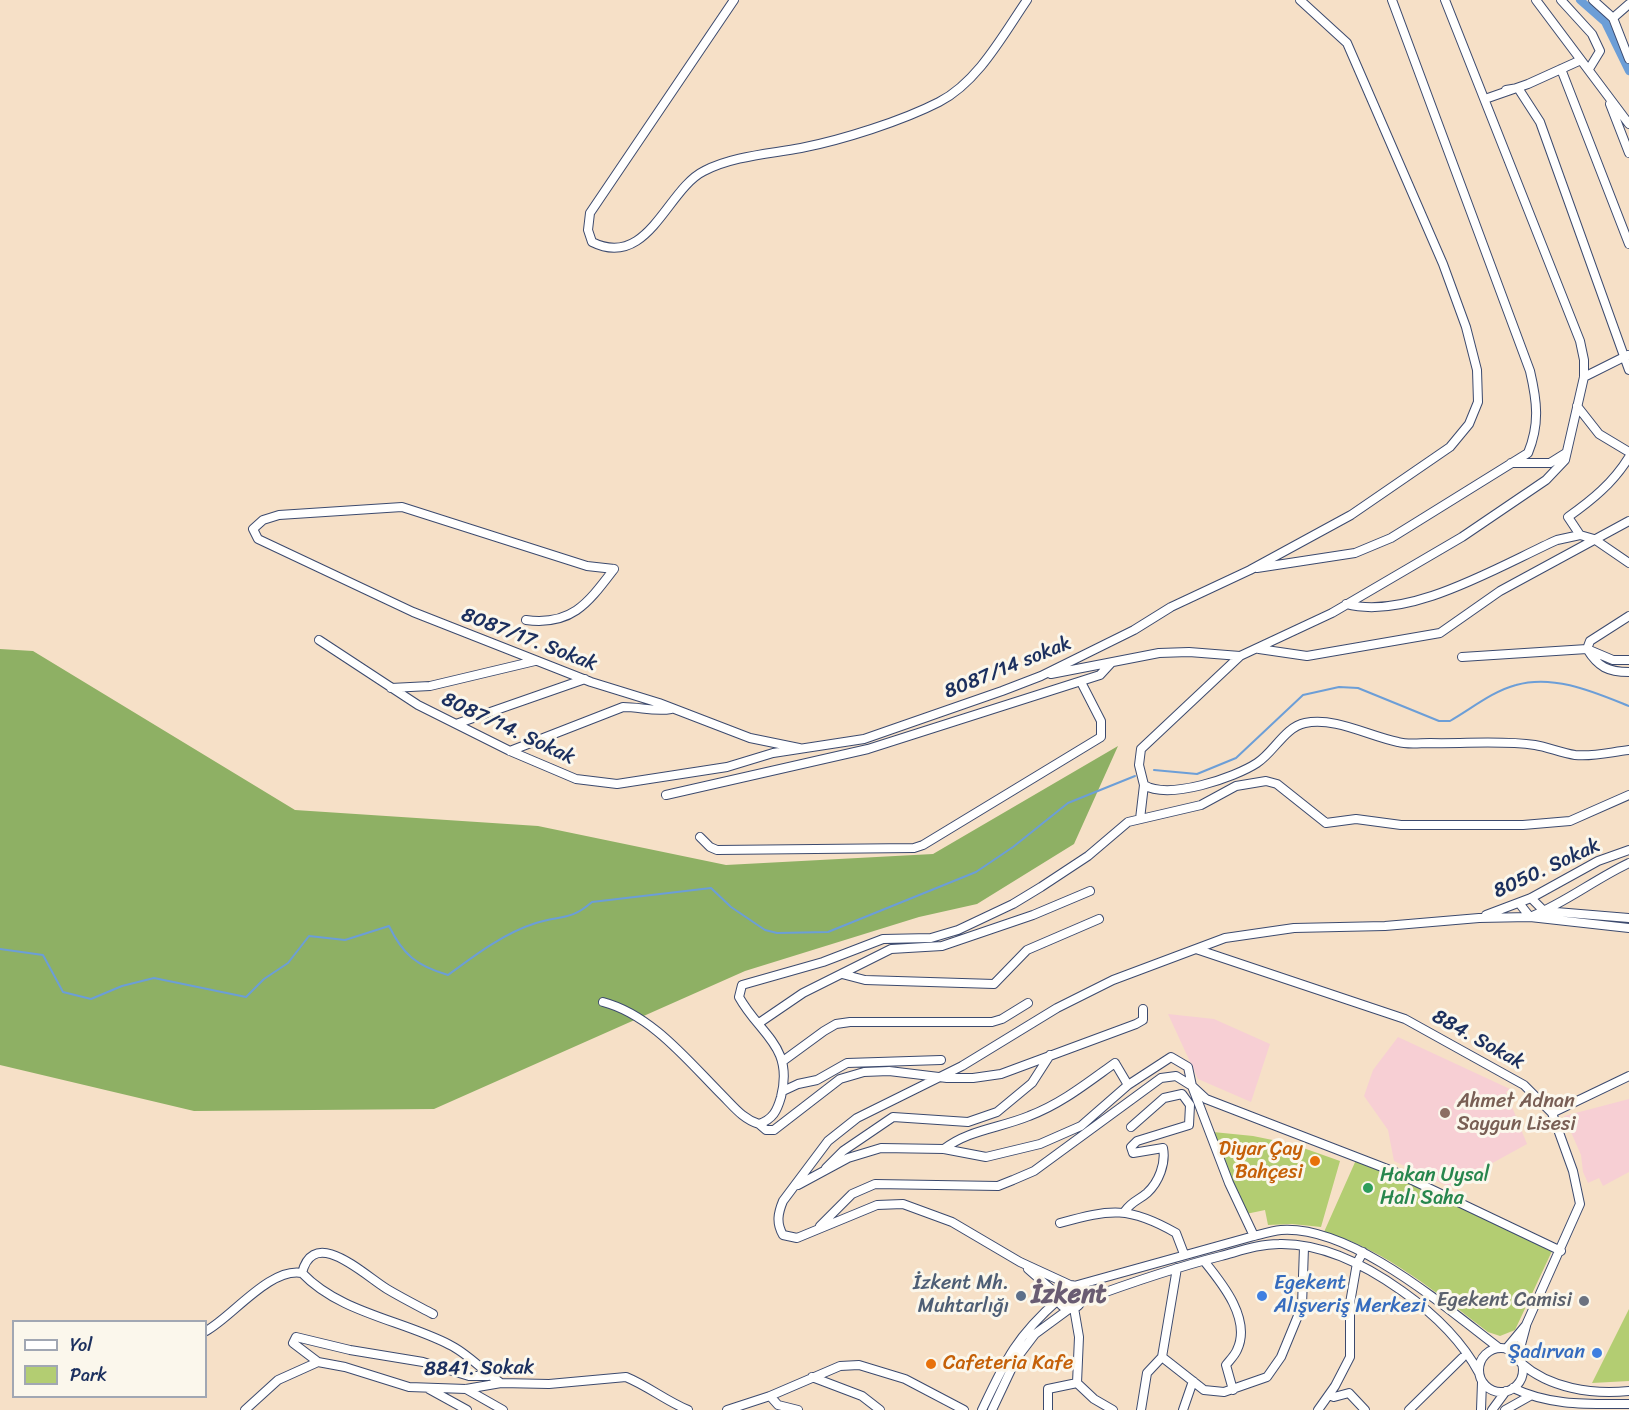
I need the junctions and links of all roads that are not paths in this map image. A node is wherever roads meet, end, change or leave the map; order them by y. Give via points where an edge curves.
1 (734, 0) edge
2 (1027, 0) edge
3 (1300, 0) edge
4 (1392, 0) edge
5 (1445, 0) edge
6 (1536, 0) edge
7 (1561, 0) edge
8 (1593, 0) edge
9 (1629, 4) edge
10 (1612, 18) junction
11 (1629, 59) edge
12 (1581, 60) junction
13 (1561, 69) junction
14 (1589, 69) junction
15 (1506, 90) junction
16 (1608, 97) junction
17 (1485, 99) junction
18 (1629, 124) edge
19 (1629, 153) edge
20 (1629, 244) edge
21 (1627, 356) edge
22 (1629, 370) edge
23 (1584, 377) junction
24 (1577, 406) junction
25 (1629, 452) edge
26 (1566, 453) junction
27 (1629, 457) edge
28 (1511, 463) junction
29 (1629, 521) edge
30 (1580, 535) junction
31 (1594, 539) junction
32 (1629, 563) edge
33 (1250, 570) junction
34 (1346, 604) junction
35 (1629, 616) edge
36 (526, 620) dead end
37 (319, 640) dead end
38 (1257, 648) junction
39 (1587, 649) junction
40 (1240, 656) junction
41 (1462, 657) dead end
42 (1629, 660) edge
43 (537, 661) junction
44 (1111, 663) junction
45 (1629, 672) edge
46 (1041, 676) junction
47 (585, 679) junction
48 (1081, 682) junction
49 (392, 688) junction
50 (673, 709) junction
51 (456, 724) junction
52 (808, 749) junction
53 (1629, 750) edge
54 (510, 751) junction
55 (1144, 785) junction
56 (666, 795) dead end
57 (1629, 795) edge
58 (1140, 819) junction
59 (700, 837) dead end
60 (1629, 850) edge
61 (1629, 863) edge
62 (1090, 891) dead end
63 (1531, 898) junction
64 (1519, 903) junction
65 (1544, 911) junction
66 (1530, 917) junction
67 (1627, 917) edge
68 (1479, 918) junction
69 (1099, 919) dead end
70 (1629, 928) edge
71 (1196, 949) junction
72 (842, 974) junction
73 (603, 1002) dead end
74 (1028, 1003) dead end
75 (1143, 1009) dead end
76 (759, 1023) junction
77 (1051, 1054) junction
78 (941, 1060) dead end
79 (783, 1061) junction
80 (1629, 1076) edge
81 (935, 1078) junction
82 (1128, 1085) junction
83 (1192, 1086) junction
84 (783, 1091) junction
85 (1552, 1113) junction
86 (759, 1124) junction
87 (1131, 1126) dead end
88 (944, 1149) junction
89 (824, 1170) junction
90 (795, 1186) junction
91 (1125, 1211) junction
92 (1060, 1223) dead end
93 (817, 1229) junction
94 (1254, 1236) junction
95 (1304, 1247) junction
96 (1561, 1251) junction
97 (1363, 1252) junction
98 (1184, 1254) junction
99 (1204, 1261) junction
100 (1020, 1262) junction
101 (1357, 1263) junction
102 (1177, 1268) junction
103 (302, 1274) junction
104 (1072, 1286) junction
105 (1059, 1298) junction
106 (1081, 1301) junction
107 (1072, 1308) junction
108 (433, 1314) dead end
109 (1526, 1325) junction
110 (207, 1330) edge
111 (1503, 1348) junction
112 (1162, 1357) junction
113 (1462, 1358) dead end
114 (1520, 1360) junction
115 (318, 1362) junction
116 (490, 1376) junction
117 (812, 1377) junction
118 (1480, 1377) junction
119 (1192, 1381) junction
120 (501, 1383) junction
121 (1077, 1383) junction
122 (426, 1387) junction
123 (466, 1389) junction
124 (1233, 1390) junction
125 (1510, 1390) junction
126 (1629, 1390) edge
127 (1329, 1395) junction
128 (770, 1396) junction
129 (1530, 1396) junction
130 (1571, 1404) junction
131 (1629, 1404) edge
132 (245, 1410) edge
133 (467, 1410) edge
134 (503, 1410) edge
135 (688, 1410) edge
136 (727, 1410) edge
137 (797, 1410) edge
138 (880, 1410) edge
139 (964, 1410) edge
140 (982, 1410) edge
141 (992, 1410) edge
142 (1048, 1410) edge
143 (1113, 1410) edge
144 (1141, 1410) edge
145 (1183, 1410) edge
146 (1318, 1410) edge
147 (1365, 1410) edge
148 (1409, 1410) edge
149 (1481, 1410) edge
150 (1492, 1410) edge
151 (1505, 1410) edge
152 (1562, 1410) edge

1 - 2 street via 590,213 588,230 592,242 604,248 631,243 654,227 696,175 717,164 822,144 940,102 987,57
3 - 33 street via 1347,43 1372,94 1466,327 1477,370 1478,402 1469,424 1431,462 1351,515
4 - 28 street via 1530,371 1537,402 1536,433 1527,453
5 - 17 street
6 - 12 street
7 - 14 street via 1592,34 1600,51
8 - 10 street
9 - 10 street
10 - 11 street
12 - 13 street
12 - 14 street
13 - 15 street
13 - 20 street
14 - 16 street
15 - 17 street
15 - 21 street via 1518,88 1540,122
16 - 18 street
16 - 19 street
17 - 23 street via 1580,341
21 - 22 street
21 - 23 street
23 - 24 street
24 - 25 street via 1599,434
24 - 26 street
26 - 28 street via 1540,465
26 - 34 street via 1558,469 1546,480 1462,537
27 - 30 street via 1617,477 1568,517
28 - 33 street via 1390,538 1355,553
29 - 31 street
30 - 31 street
30 - 34 street via 1557,540 1427,598 1389,608 1364,609
31 - 32 street
31 - 38 street via 1500,591 1440,633 1307,656
33 - 46 street, 8087/14 sokak
34 - 38 street
35 - 39 street via 1590,641
36 - 43 street, 8087/17. Sokak via 547,622 570,615 589,602 614,569 587,566 402,507 279,515 263,520 253,529 258,539 413,612
37 - 49 street, 8087/14. Sokak
38 - 40 street
39 - 41 street
39 - 42 street via 1613,660
39 - 45 street via 1595,662 1607,670
40 - 44 street via 1159,653
40 - 55 street via 1141,749 1139,765
43 - 47 street, 8087/17. Sokak
43 - 49 street via 430,686
44 - 46 street
44 - 48 street via 1100,675
46 - 52 street, 8087/14 sokak via 864,739
47 - 50 street, 8087/17. Sokak
47 - 51 street
48 - 56 street via 868,749
48 - 59 street via 1101,721 1101,737 923,845 717,850
49 - 51 street, 8087/14. Sokak
50 - 52 street, 8087/17. Sokak via 750,738
50 - 54 street via 623,708
51 - 54 street, 8087/14. Sokak
52 - 54 street, 8087/14. Sokak via 773,753 727,767 617,784 576,779
53 - 55 street via 1574,755 1535,745 1400,743 1326,722 1306,723 1288,733 1256,764 1221,779 1173,789 1150,789
55 - 58 street
57 - 58 street via 1570,821 1401,825 1356,819 1326,824 1289,792 1266,781 1236,786 1201,805
58 - 76 street via 1128,822 1089,856 1013,904 958,930 931,938 883,939 823,962 749,981 742,986 740,997
60 - 63 street, 8050. Sokak via 1598,861
61 - 65 street, 8050. Sokak via 1598,877
62 - 72 street via 942,946 891,949
63 - 64 street, 8050. Sokak
63 - 65 street
64 - 66 street
64 - 68 street, 8050. Sokak
65 - 66 street, 8050. Sokak
65 - 67 street
66 - 68 street
66 - 70 street
68 - 71 street via 1385,927 1294,928 1225,938
69 - 72 street via 1027,950 994,984 865,980
71 - 81 street via 1113,980
71 - 85 street, 884. Sokak via 1405,1018 1524,1085
72 - 76 street via 803,993
73 - 86 street via 643,1020 738,1112
74 - 79 street via 992,1022 836,1024
75 - 77 street via 1143,1020 1136,1024
76 - 79 street
77 - 81 street via 1001,1074
77 - 89 street via 1032,1083 997,1112 968,1122 893,1117 843,1151
78 - 84 street via 847,1063 817,1080
79 - 84 street
80 - 85 street
81 - 86 street via 889,1071 856,1074 827,1087 774,1130
81 - 90 street via 857,1118 828,1141
82 - 83 street via 1171,1057 1188,1067
82 - 88 street via 1081,1126 1040,1144 986,1157
82 - 88 street via 1114,1063 1064,1100 1030,1116 959,1137
83 - 93 street via 1176,1076 1161,1078 1034,1171 998,1186 875,1184 852,1194
83 - 94 street
83 - 96 street via 1206,1099 1395,1172
84 - 86 street via 774,1116
85 - 96 street, 884. Sokak via 1573,1171 1580,1204
87 - 91 street via 1164,1098 1182,1094 1190,1105 1189,1125 1137,1141 1131,1147 1133,1153 1163,1148 1164,1165 1147,1193 1131,1202
88 - 89 street via 881,1148
89 - 90 street
90 - 93 street via 778,1212 780,1229 787,1237 797,1238
91 - 92 street
91 - 98 street via 1156,1221 1176,1233
93 - 100 street via 877,1205 903,1204 952,1222
94 - 97 street via 1280,1230 1302,1231
94 - 98 street
95 - 99 street via 1259,1246
95 - 101 street
95 - 124 street via 1302,1306 1281,1357 1267,1377
96 - 109 street, 884. Sokak
97 - 101 street
97 - 111 street
98 - 104 street
99 - 102 street
99 - 124 street via 1221,1281 1240,1318 1239,1348 1227,1365
100 - 104 street
100 - 105 street
101 - 118 street via 1422,1305 1464,1346
101 - 127 street via 1350,1303 1350,1356
102 - 106 street
102 - 112 street
103 - 108 street via 311,1256 333,1254
103 - 110 street via 281,1275
103 - 116 street via 341,1302 458,1349
104 - 105 street via 1061,1289
104 - 106 street via 1080,1290
105 - 107 street via 1061,1305
105 - 140 street via 1030,1324 1009,1352
106 - 107 street
107 - 121 street via 1079,1337
107 - 141 street via 1035,1334 1016,1359
109 - 111 street, 884. Sokak
109 - 114 street, 884. Sokak
111 - 114 street
111 - 118 street via 1486,1354 1479,1366
112 - 119 street
112 - 144 street via 1147,1373
113 - 148 street
114 - 125 street via 1521,1377
114 - 126 street via 1533,1374 1552,1383 1588,1390
115 - 116 street via 296,1348 296,1336 423,1362 469,1376
115 - 122 street, 8841. Sokak via 409,1387
115 - 132 street via 278,1380
116 - 120 street
117 - 128 street
117 - 138 street via 862,1396
117 - 139 street via 840,1366 859,1365 905,1379
118 - 125 street via 1492,1390
118 - 149 street
119 - 124 street via 1204,1390
119 - 145 street
120 - 123 street, 8841. Sokak
120 - 135 street, 8841. Sokak via 549,1384 626,1377
121 - 142 street via 1048,1389
121 - 143 street
122 - 123 street, 8841. Sokak
122 - 133 street
123 - 134 street
125 - 129 street
125 - 150 street
127 - 146 street
127 - 147 street via 1349,1393
128 - 136 street
128 - 137 street via 778,1405
129 - 130 street
129 - 151 street
130 - 131 street
130 - 152 street

